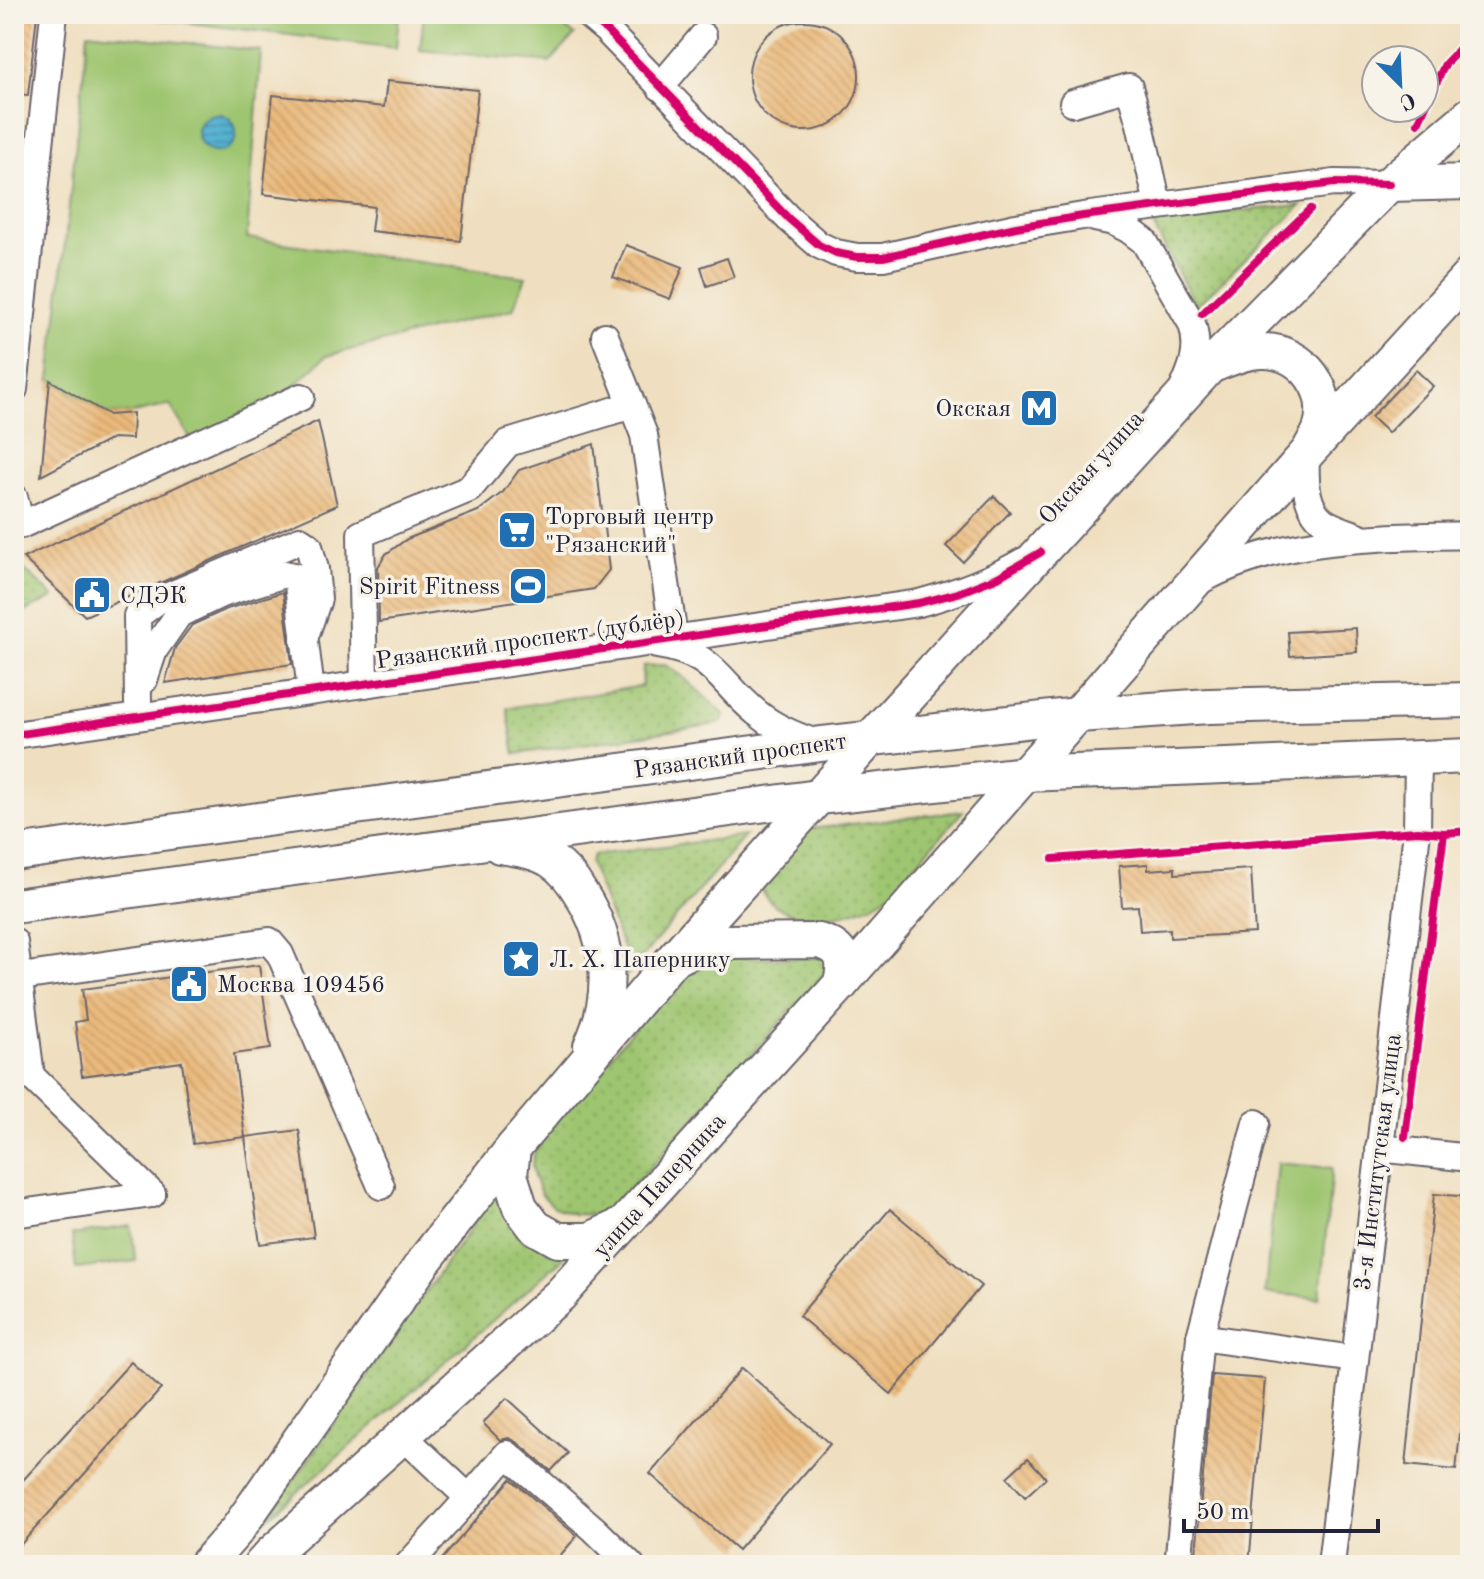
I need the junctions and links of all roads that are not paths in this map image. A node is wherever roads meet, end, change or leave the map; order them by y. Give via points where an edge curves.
1 (54, 14) edge
2 (605, 19) edge
3 (703, 36) dead end
4 (660, 87) junction
5 (1073, 103) dead end
6 (1470, 115) edge
7 (1470, 182) edge
8 (1389, 184) junction
9 (1158, 205) junction
10 (1083, 216) junction
11 (1470, 275) edge
12 (605, 336) dead end
13 (1210, 366) junction
14 (14, 389) edge
15 (301, 397) dead end
16 (632, 405) junction
17 (1167, 412) junction
18 (1307, 453) junction
19 (14, 497) edge
20 (1470, 535) edge
21 (1365, 539) junction
22 (1041, 552) junction
23 (1188, 587) junction
24 (674, 637) junction
25 (304, 639) junction
26 (647, 643) junction
27 (364, 684) junction
28 (311, 691) junction
29 (1470, 700) edge
30 (138, 710) junction
31 (1078, 715) junction
32 (14, 735) edge
33 (872, 737) junction
34 (821, 744) junction
35 (1470, 756) edge
36 (1418, 758) junction
37 (1026, 774) junction
38 (818, 797) junction
39 (476, 843) junction
40 (14, 853) edge
41 (14, 906) edge
42 (14, 942) edge
43 (674, 958) junction
44 (16, 978) edge
45 (841, 984) junction
46 (581, 1068) junction
47 (1256, 1123) dead end
48 (513, 1148) junction
49 (1379, 1148) junction
50 (1470, 1158) edge
51 (381, 1186) dead end
52 (14, 1214) edge
53 (621, 1225) junction
54 (1200, 1337) junction
55 (1354, 1359) junction
56 (403, 1436) junction
57 (469, 1498) junction
58 (206, 1565) edge
59 (261, 1565) edge
60 (408, 1565) edge
61 (631, 1565) edge
62 (1178, 1565) edge
63 (1331, 1565) edge

1 - 14 street
2 - 4 street
3 - 4 street
4 - 10 street via 789,219 836,253 883,257
5 - 9 street via 1129,87
6 - 8 main road, Окская улица
7 - 8 main road
8 - 9 street via 1334,183
8 - 13 main road, Окская улица
9 - 10 street
10 - 17 street via 1114,222 1144,241 1192,324 1195,356 1182,391
11 - 18 main road
12 - 16 street
13 - 17 main road, Окская улица
13 - 18 main road via 1260,350 1280,352 1310,372 1323,413
15 - 19 street via 21,525
16 - 24 street via 644,435
16 - 27 street via 508,443 469,489 361,534
17 - 22 main road, Окская улица
18 - 21 street via 1307,489 1318,517
18 - 23 main road
20 - 21 street
21 - 23 street via 1284,549
22 - 24 street, Рязанский проспект (дублёр) via 998,577 919,603
22 - 33 main road, Окская улица
23 - 31 main road
24 - 26 street, Рязанский проспект (дублёр)
25 - 28 street
25 - 30 street via 297,577 285,574 221,594 179,614 154,650
25 - 30 street via 318,599 309,546 300,540 157,601 137,616
26 - 27 street, Рязанский проспект (дублёр)
26 - 34 street via 698,656 771,724
27 - 28 street, Рязанский проспект (дублёр)
28 - 30 street, Рязанский проспект (дублёр)
29 - 31 main road, Рязанский проспект
30 - 32 street, Рязанский проспект (дублёр)
31 - 33 main road, Рязанский проспект
31 - 37 main road
33 - 34 main road, Рязанский проспект
33 - 38 main road, Окская улица
34 - 40 main road, Рязанский проспект
35 - 36 main road
36 - 37 main road
36 - 49 street, 3-я Институтская улица via 1417,831
37 - 38 main road
37 - 45 main road, улица Паперника
38 - 39 main road
38 - 43 main road
39 - 41 main road
39 - 46 main road via 532,851 555,863 586,902 600,932 607,973 601,1026
42 - 44 street
43 - 45 main road via 728,942 819,941 832,945 842,957
43 - 46 main road
44 - 51 street via 269,941 280,954
44 - 52 street via 31,1076 152,1194
45 - 53 main road, улица Паперника
46 - 48 main road
47 - 54 street
48 - 53 main road via 510,1175 520,1207 535,1227 558,1240 590,1240
48 - 58 main road via 425,1260 237,1530
49 - 50 street
49 - 55 street, 3-я Институтская улица
53 - 56 main road, улица Паперника via 560,1295
54 - 55 street
54 - 62 street
55 - 63 street, 3-я Институтская улица
56 - 57 street
56 - 59 main road, улица Паперника
57 - 60 street
57 - 61 street via 507,1454

